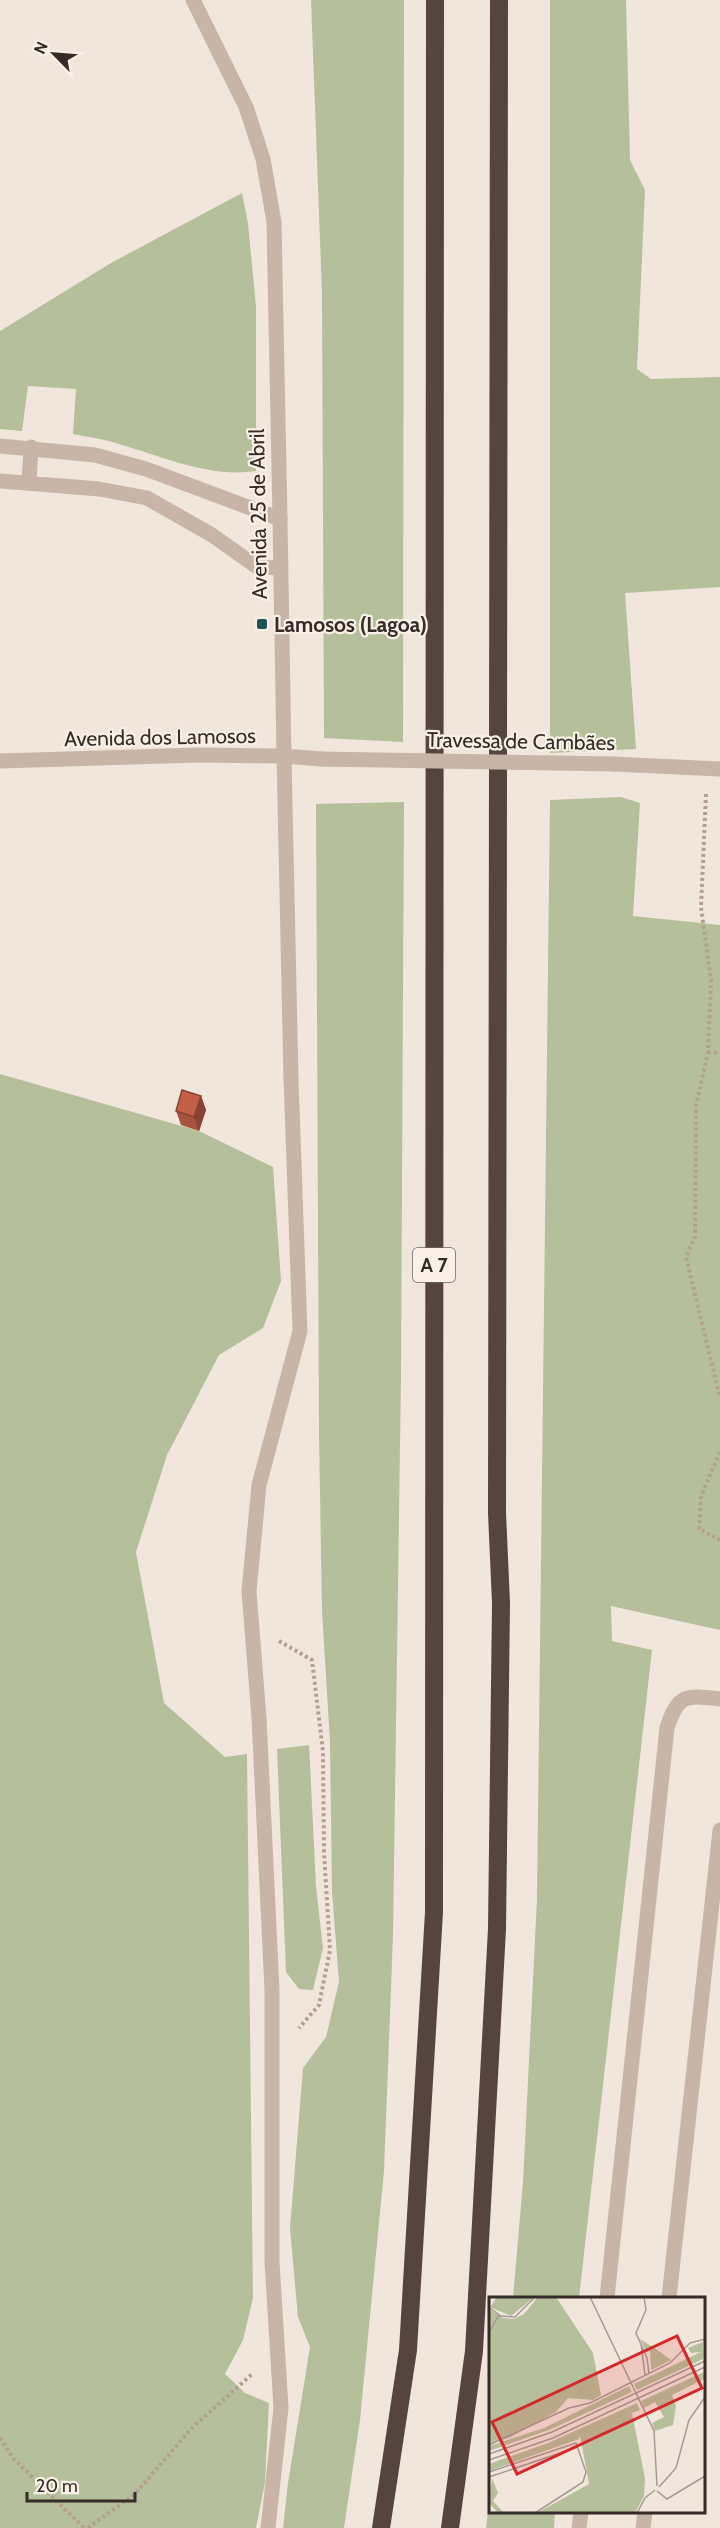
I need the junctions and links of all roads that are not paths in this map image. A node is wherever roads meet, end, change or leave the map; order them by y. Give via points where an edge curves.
1 (193, 0) edge
2 (435, 0) edge
3 (499, 0) edge
4 (0, 446) edge
5 (31, 447) junction
6 (0, 481) edge
7 (29, 482) junction
8 (280, 519) junction
9 (280, 568) junction
10 (284, 756) junction
11 (321, 759) joint
12 (0, 761) edge
13 (714, 769) edge
14 (720, 1699) edge
15 (720, 1830) edge
16 (607, 2297) edge
17 (669, 2297) edge
18 (581, 2513) edge
19 (645, 2513) edge
20 (268, 2528) edge
21 (381, 2528) edge
22 (450, 2528) edge
23 (579, 2528) edge
24 (644, 2528) edge

1 - 8 street, Avenida 25 de Abril via 246,107 263,159 274,222
2 - 21 highway, A 7 via 434,1912 408,2350
3 - 22 highway via 497,1513 501,1603 497,1929 474,2351
4 - 5 street
5 - 7 street
5 - 8 street via 95,455 146,469
6 - 7 street
7 - 9 street via 147,498 204,530 257,567
8 - 9 street, Avenida 25 de Abril
9 - 10 street, Avenida 25 de Abril
10 - 11 street, Avenida dos Lamosos
10 - 12 street, Avenida dos Lamosos
10 - 20 street, Avenida 25 de Abril via 300,1331 259,1485 249,1591 270,1966 272,2262 281,2408
11 - 13 street, Travessa de Cambães, bridge
14 - 16 street via 692,1696 680,1700 667,1728
15 - 17 street
18 - 23 street
19 - 24 street

